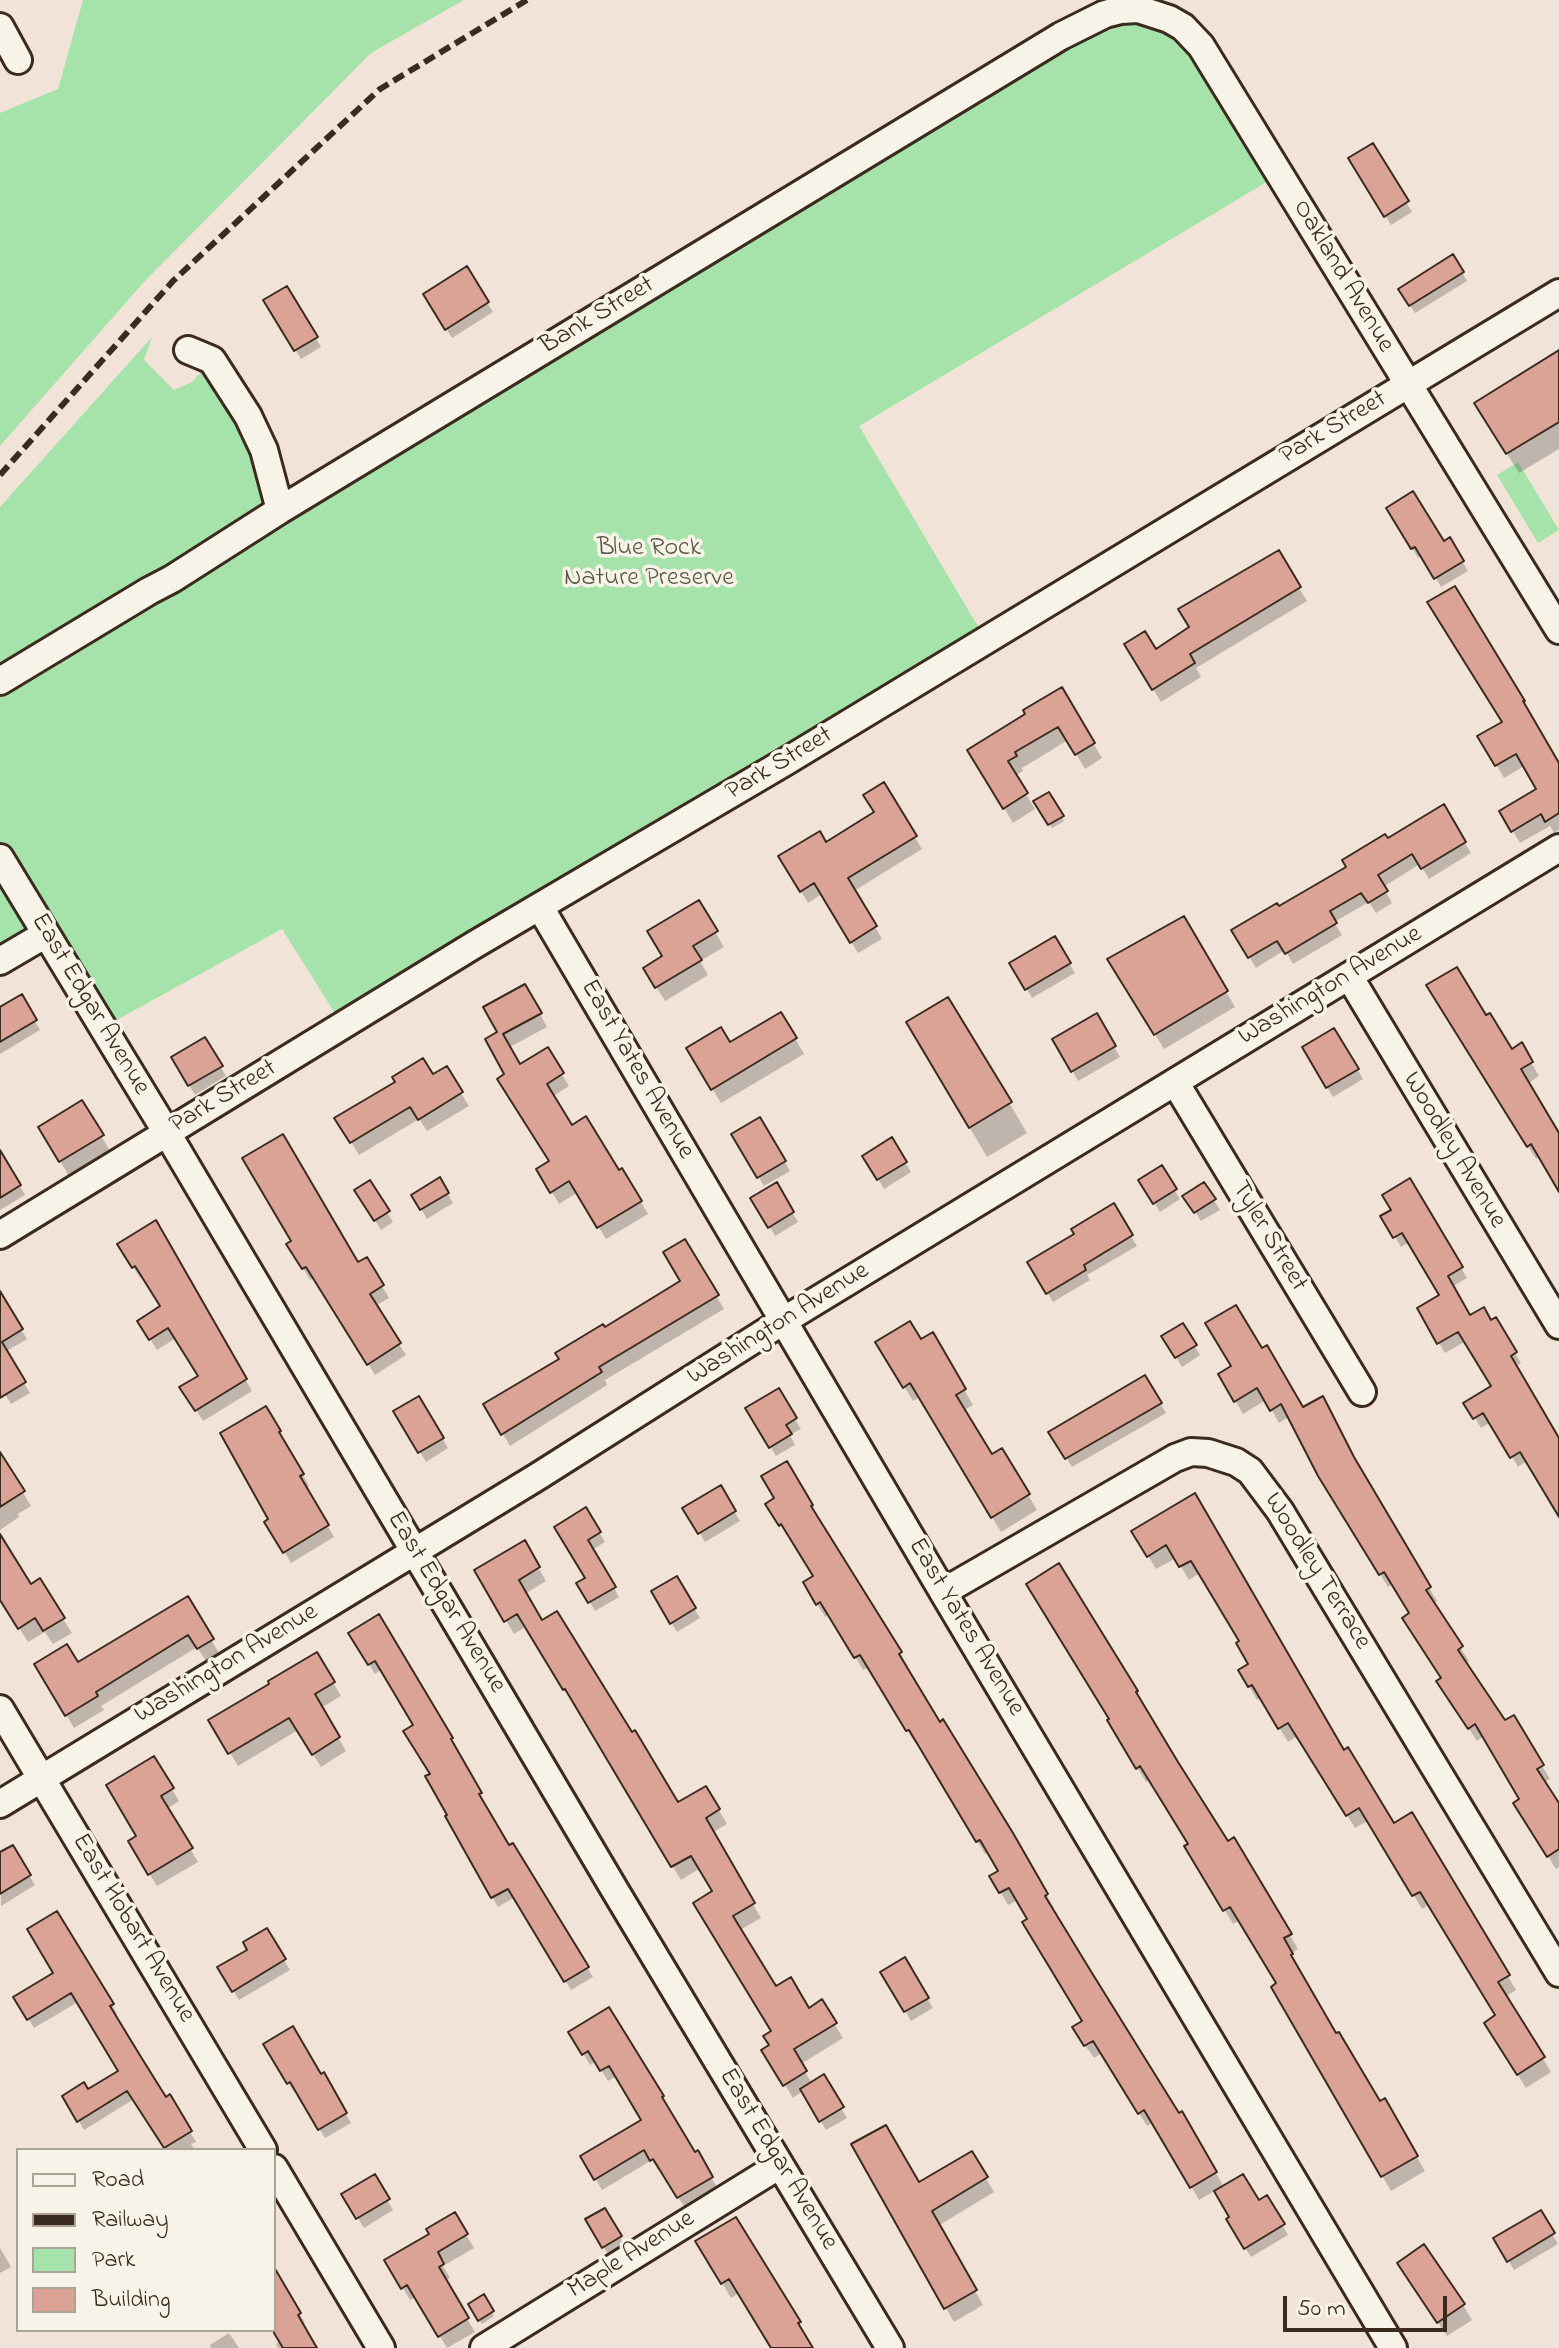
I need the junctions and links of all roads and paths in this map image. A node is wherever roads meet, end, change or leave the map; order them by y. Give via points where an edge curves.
1 (0, 27) edge
2 (1201, 46) joint
3 (18, 60) dead end
4 (1559, 293) edge
5 (188, 350) dead end
6 (1409, 386) junction
7 (280, 510) junction
8 (1559, 630) edge
9 (0, 681) edge
10 (1559, 848) edge
11 (0, 858) edge
12 (540, 907) junction
13 (46, 934) junction
14 (0, 961) edge
15 (1349, 976) junction
16 (1175, 1082) junction
17 (167, 1133) junction
18 (0, 1235) edge
19 (783, 1321) junction
20 (1559, 1325) edge
21 (1362, 1392) dead end
22 (413, 1551) junction
23 (943, 1592) junction
24 (0, 1709) edge
25 (42, 1778) junction
26 (0, 1804) edge
27 (1559, 1973) edge
28 (262, 2148) edge
29 (780, 2165) junction
30 (276, 2171) edge
31 (381, 2348) edge
32 (484, 2348) edge
33 (890, 2348) edge
34 (1393, 2348) edge

1 - 3 street
2 - 6 street, Oakland Avenue
2 - 7 street, Bank Street via 1183,27 1138,9 1090,21
4 - 6 street, Park Street
5 - 7 street via 212,360 248,416 264,450
6 - 8 street, Oakland Avenue
6 - 12 street, Park Street
7 - 9 street, Bank Street
10 - 15 street, Washington Avenue
11 - 13 street, East Edgar Avenue
12 - 17 street, Park Street
12 - 19 street, East Yates Avenue
13 - 14 street
13 - 17 street, East Edgar Avenue
15 - 16 street, Washington Avenue
15 - 20 street, Woodley Avenue
16 - 19 street, Washington Avenue
16 - 21 street, Tyler Street
17 - 18 street, Park Street
17 - 22 street, East Edgar Avenue
19 - 22 street, Washington Avenue
19 - 23 street, East Yates Avenue
22 - 25 street, Washington Avenue
22 - 29 street, East Edgar Avenue
23 - 27 street, Woodley Terrace via 1175,1458 1208,1453 1236,1462 1250,1471 1280,1511
23 - 34 street, East Yates Avenue
24 - 25 street, East Hobart Avenue
25 - 26 street, Washington Avenue
25 - 28 street, East Hobart Avenue
29 - 32 street, Maple Avenue
29 - 33 street, East Edgar Avenue
30 - 31 street

